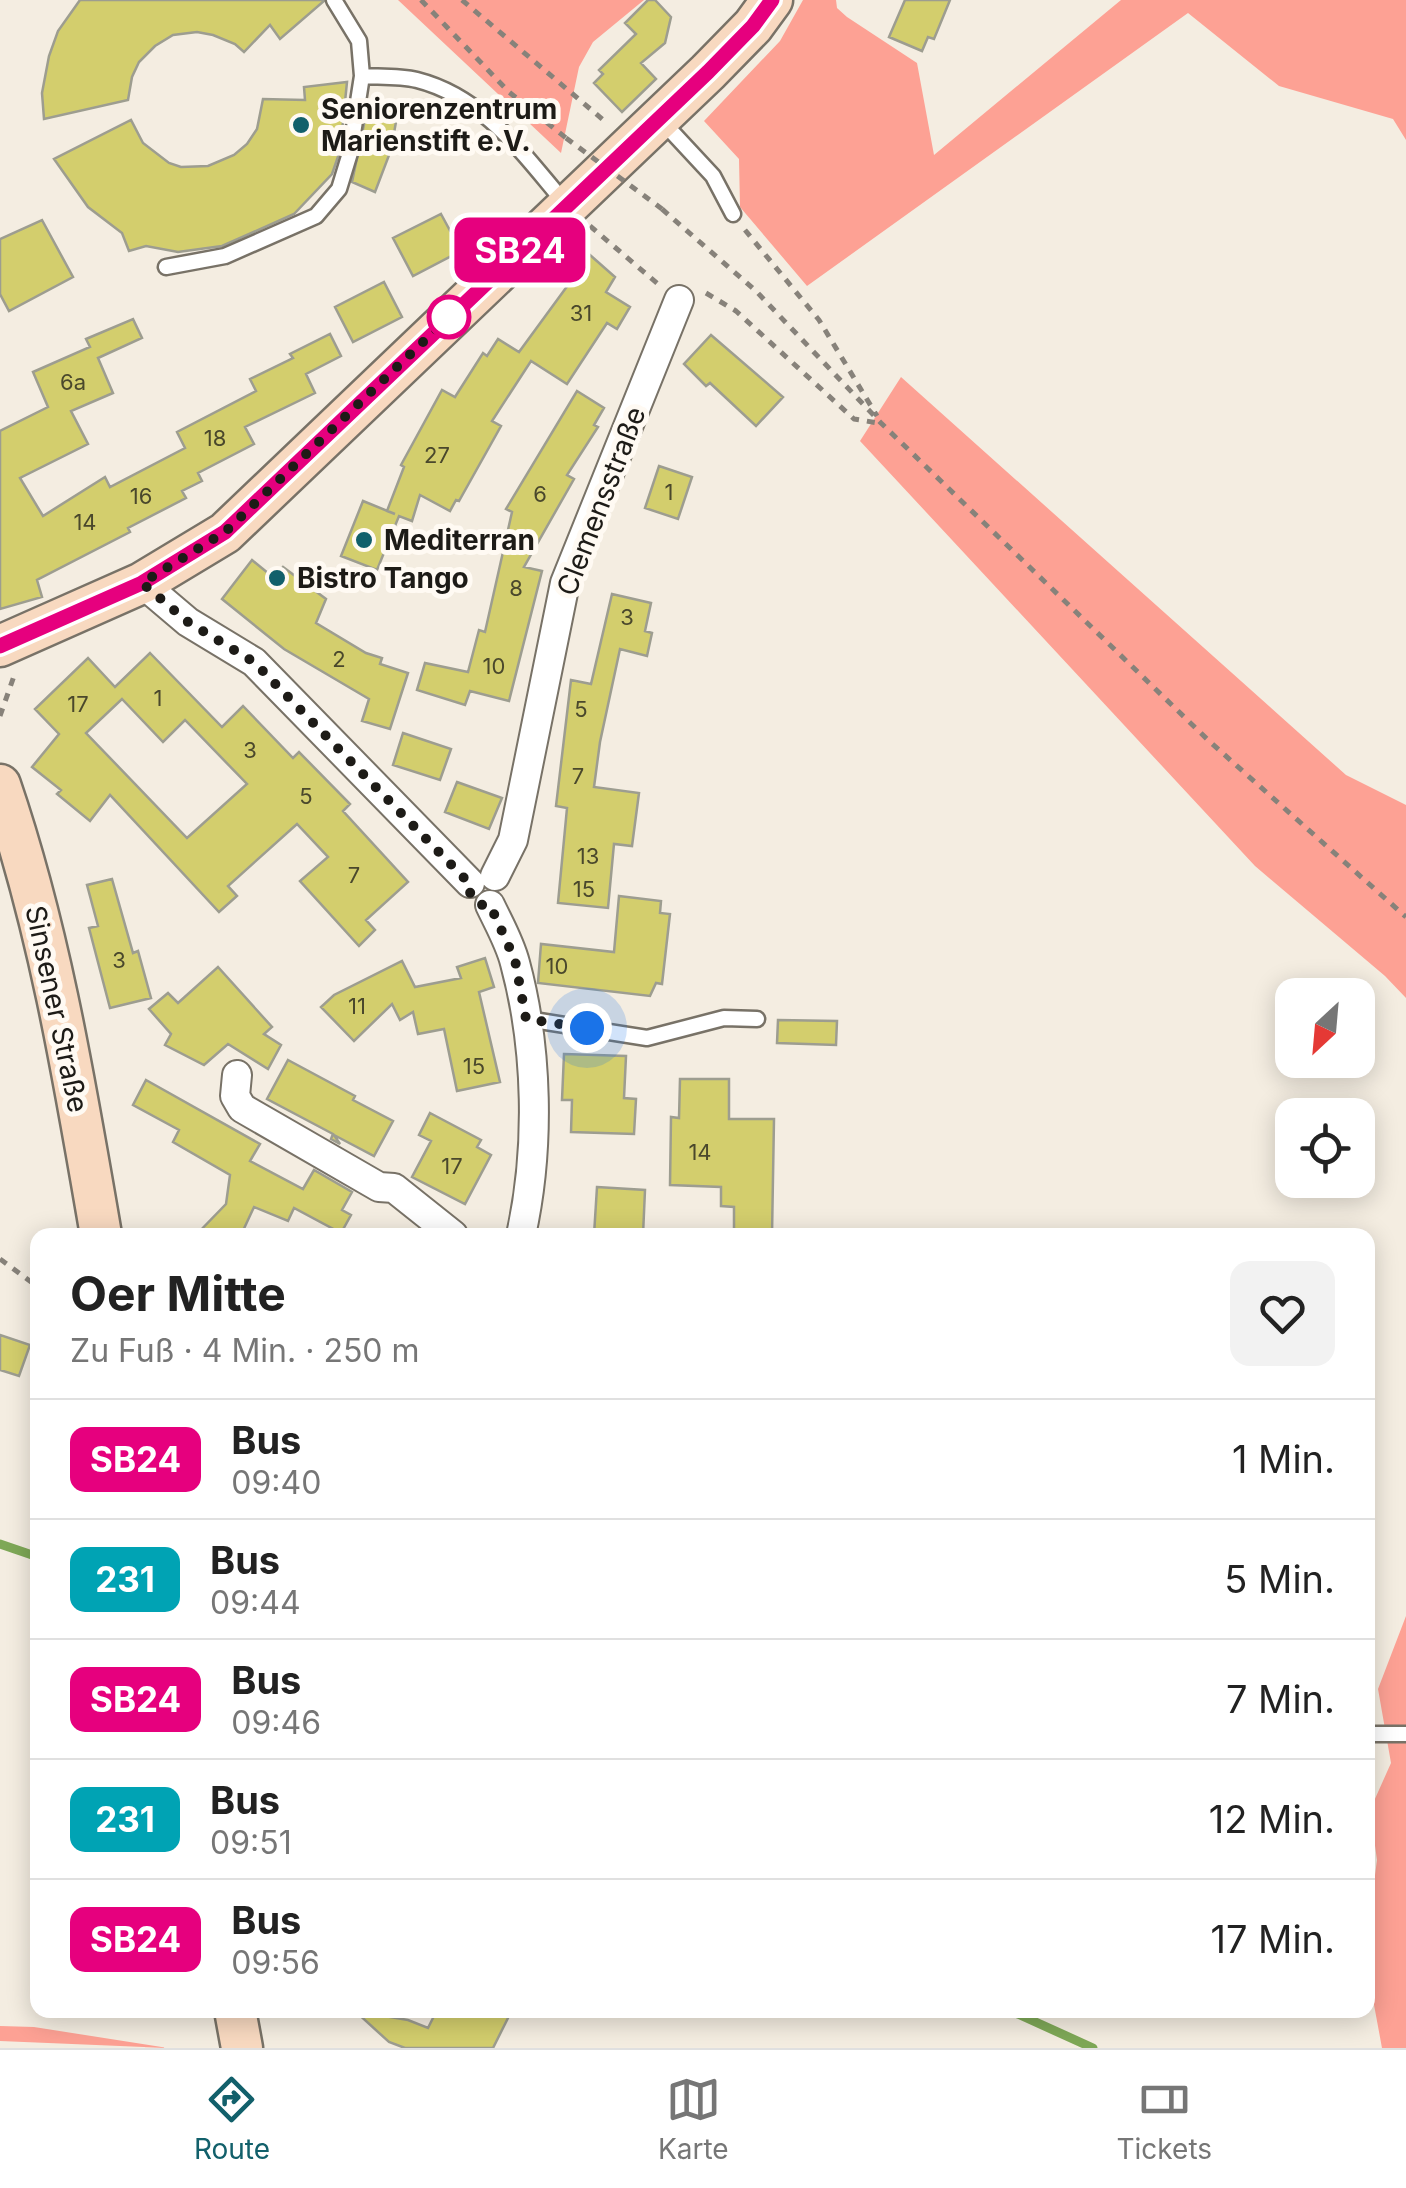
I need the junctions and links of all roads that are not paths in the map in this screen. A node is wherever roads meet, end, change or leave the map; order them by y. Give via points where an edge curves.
1 (334, 0) edge
2 (772, 0) edge
3 (362, 76) junction
4 (646, 131) junction
5 (733, 214) road end
6 (579, 217) junction
7 (166, 267) dead end
8 (679, 300) road end
9 (142, 583) junction
10 (0, 646) edge
11 (0, 785) edge
12 (483, 880) junction
13 (526, 1019) junction
14 (757, 1019) dead end
15 (237, 1075) dead end
16 (100, 1228) edge
17 (444, 1228) edge
18 (522, 1228) edge
19 (1375, 1734) edge
20 (1406, 1734) edge
21 (236, 2018) edge
22 (242, 2048) edge

1 - 3 lane via 359,40
2 - 4 street
3 - 6 lane via 416,80 468,102 500,127
3 - 7 lane via 339,189 316,216 225,256
4 - 5 lane via 713,176
4 - 6 street
6 - 9 street via 532,238 225,532
8 - 12 street, Clemensstraße via 565,583 512,840
9 - 10 street
9 - 12 street via 188,622 254,662
11 - 16 street, Sinsener Straße via 24,857 66,1038
12 - 13 street via 471,898 490,905 515,960
13 - 14 lane via 647,1038 724,1018
13 - 18 street via 533,1104
15 - 17 street via 235,1096 242,1108 379,1187 394,1188
19 - 20 lane
21 - 22 street

